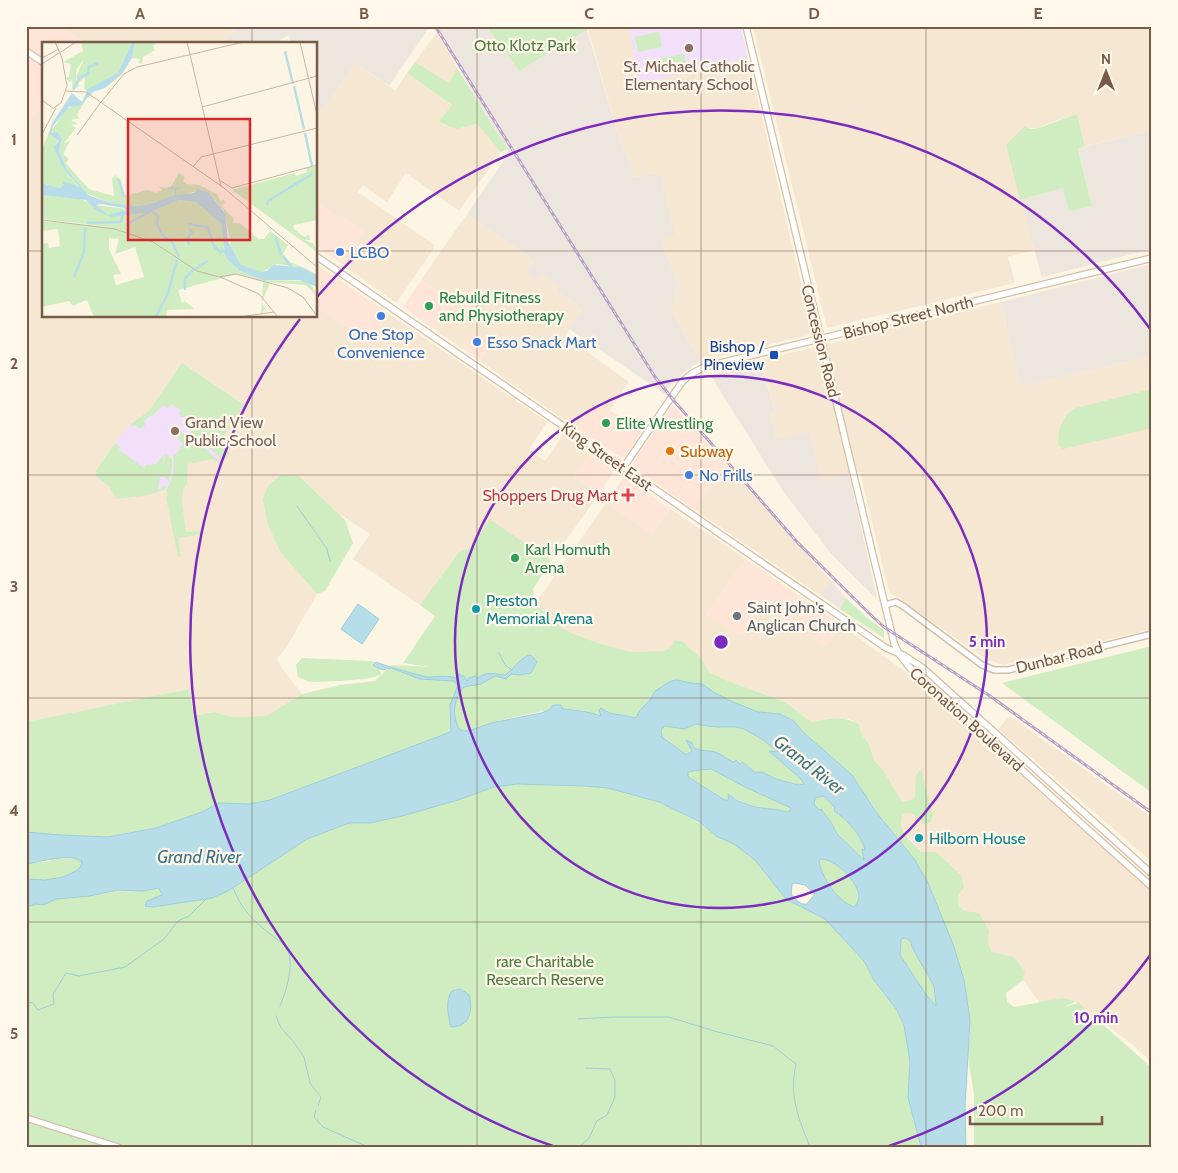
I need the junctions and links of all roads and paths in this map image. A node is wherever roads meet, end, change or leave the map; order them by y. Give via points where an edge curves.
1 (746, 26) edge
2 (26, 51) edge
3 (42, 62) edge
4 (318, 257) edge
5 (1152, 258) edge
6 (821, 338) junction
7 (623, 468) junction
8 (885, 605) junction
9 (1152, 634) edge
10 (899, 654) junction
11 (954, 697) junction
12 (949, 704) junction
13 (1152, 874) edge
14 (1152, 887) edge
15 (26, 1118) edge
16 (118, 1147) edge

1 - 6 main road, Concession Road
2 - 3 main road
4 - 7 main road, King Street East
5 - 6 main road, Bishop Street North
6 - 7 main road, Bishop Street North via 710,365 691,374 671,397
6 - 8 main road, Concession Road
7 - 10 main road, King Street East
8 - 9 street, Dunbar Road via 896,602 982,665 994,670 1008,670
8 - 10 main road, Concession Road
10 - 11 main road, Coronation Boulevard via 923,668
10 - 12 main road, Coronation Boulevard via 914,673
11 - 12 main road
11 - 13 main road, Coronation Boulevard
12 - 14 main road, Coronation Boulevard
15 - 16 main road

